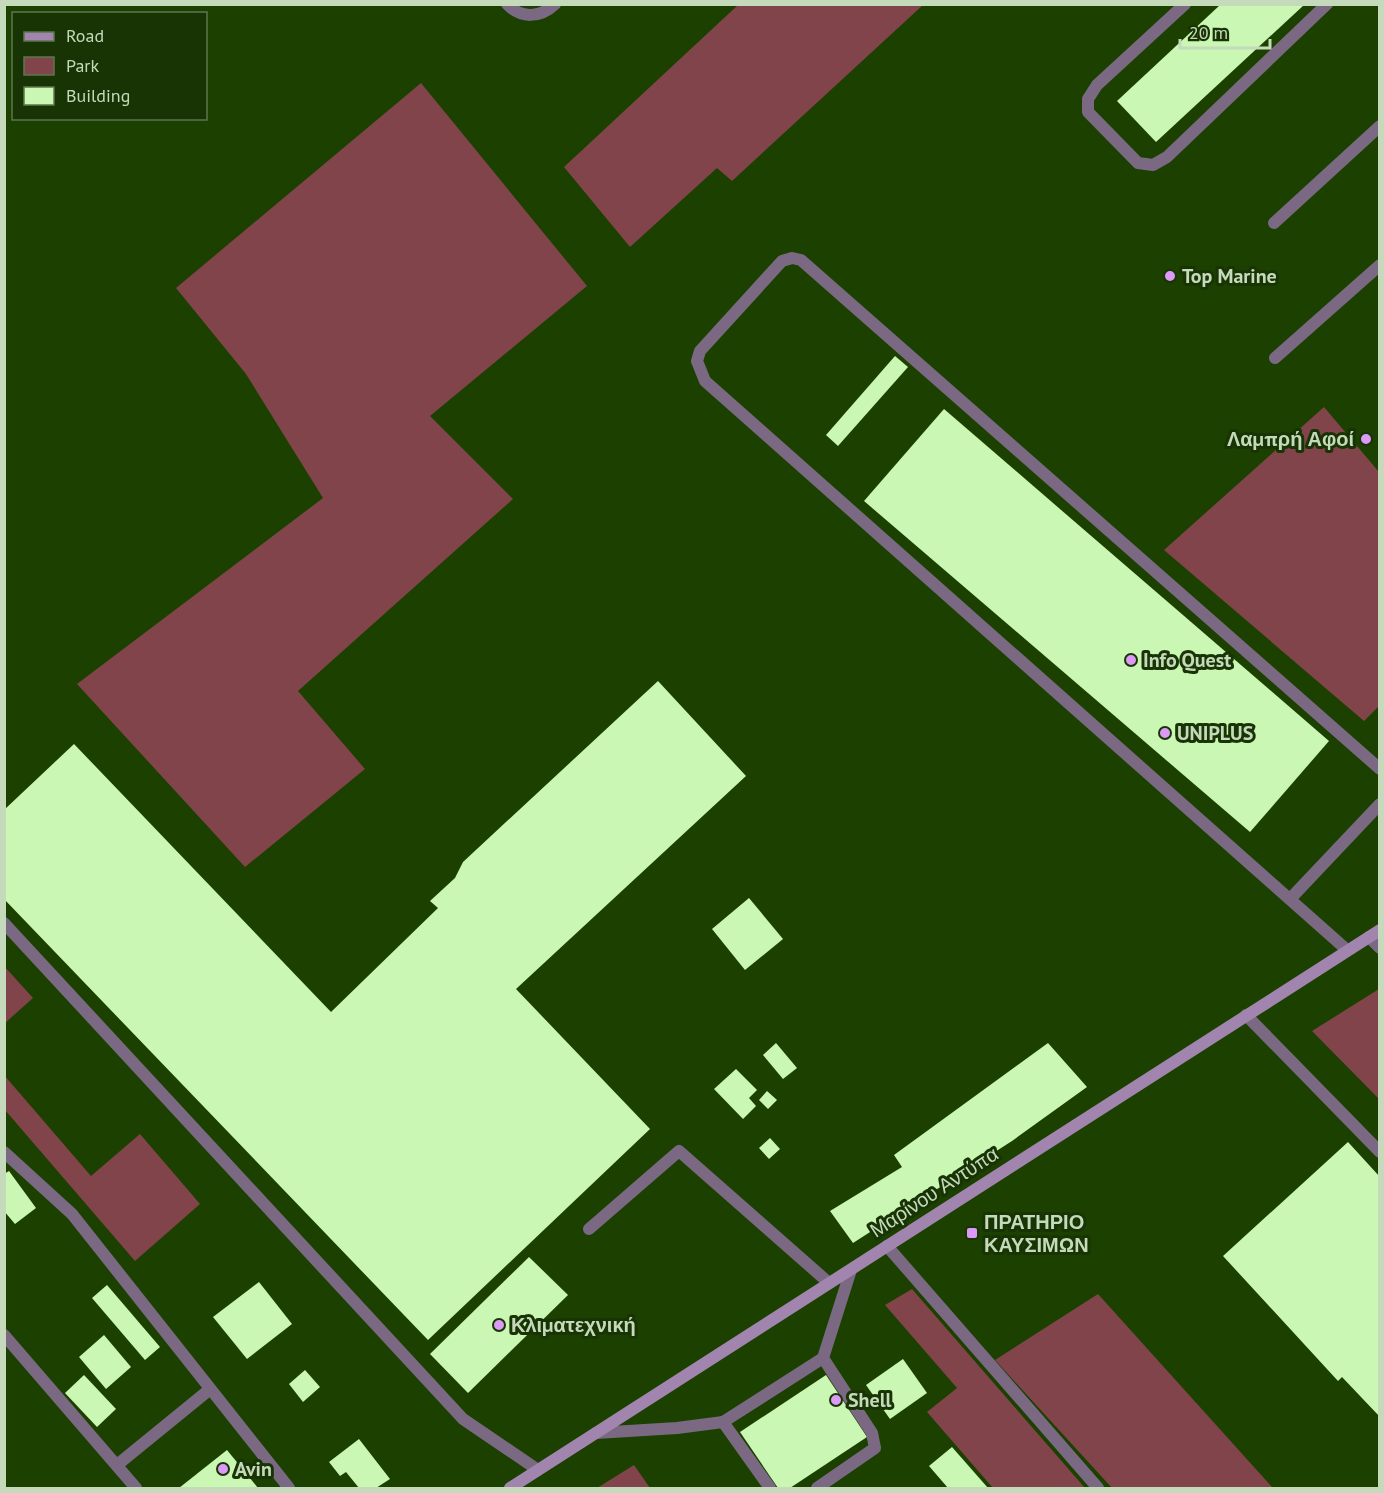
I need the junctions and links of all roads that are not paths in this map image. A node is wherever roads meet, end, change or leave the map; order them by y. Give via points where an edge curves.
1 (507, 4) edge
2 (555, 4) edge
3 (1185, 4) edge
4 (1327, 4) edge
5 (1380, 126) edge
6 (1274, 223) dead end
7 (1380, 265) edge
8 (1275, 358) dead end
9 (1380, 769) edge
10 (1380, 804) edge
11 (1291, 898) junction
12 (4, 923) edge
13 (1380, 930) edge
14 (1368, 937) junction
15 (1380, 948) edge
16 (1347, 950) junction
17 (1246, 1015) junction
18 (4, 1152) edge
19 (1380, 1152) edge
20 (589, 1229) dead end
21 (887, 1245) junction
22 (851, 1270) junction
23 (829, 1283) junction
24 (4, 1335) edge
25 (823, 1358) junction
26 (209, 1390) junction
27 (723, 1422) junction
28 (596, 1433) junction
29 (117, 1465) junction
30 (538, 1470) junction
31 (136, 1488) edge
32 (290, 1488) edge
33 (510, 1488) edge
34 (770, 1488) edge
35 (817, 1488) edge
36 (1098, 1488) edge

1 - 2 street via 514,12 528,16 548,11
3 - 4 street via 1096,85 1088,99 1088,112 1138,163 1153,165 1167,157
5 - 6 street
7 - 8 street
9 - 11 street via 801,260 782,261 700,351 697,361 705,381
10 - 11 street
11 - 16 street
12 - 30 street via 463,1419
13 - 14 main road, Μαρίνου Αντύπα
14 - 15 street
14 - 16 main road, Μαρίνου Αντύπα
16 - 17 main road, Μαρίνου Αντύπα
17 - 19 street
17 - 21 main road, Μαρίνου Αντύπα
18 - 26 street via 72,1214
20 - 23 street via 679,1151
21 - 22 main road, Μαρίνου Αντύπα
21 - 36 street
22 - 23 main road, Μαρίνου Αντύπα
22 - 25 street
23 - 28 main road, Μαρίνου Αντύπα
24 - 29 street
25 - 27 street
25 - 35 street via 872,1433 875,1448
26 - 29 street
26 - 32 street
27 - 28 street
27 - 34 street
28 - 30 main road, Μαρίνου Αντύπα
29 - 31 street
30 - 33 main road, Μαρίνου Αντύπα

